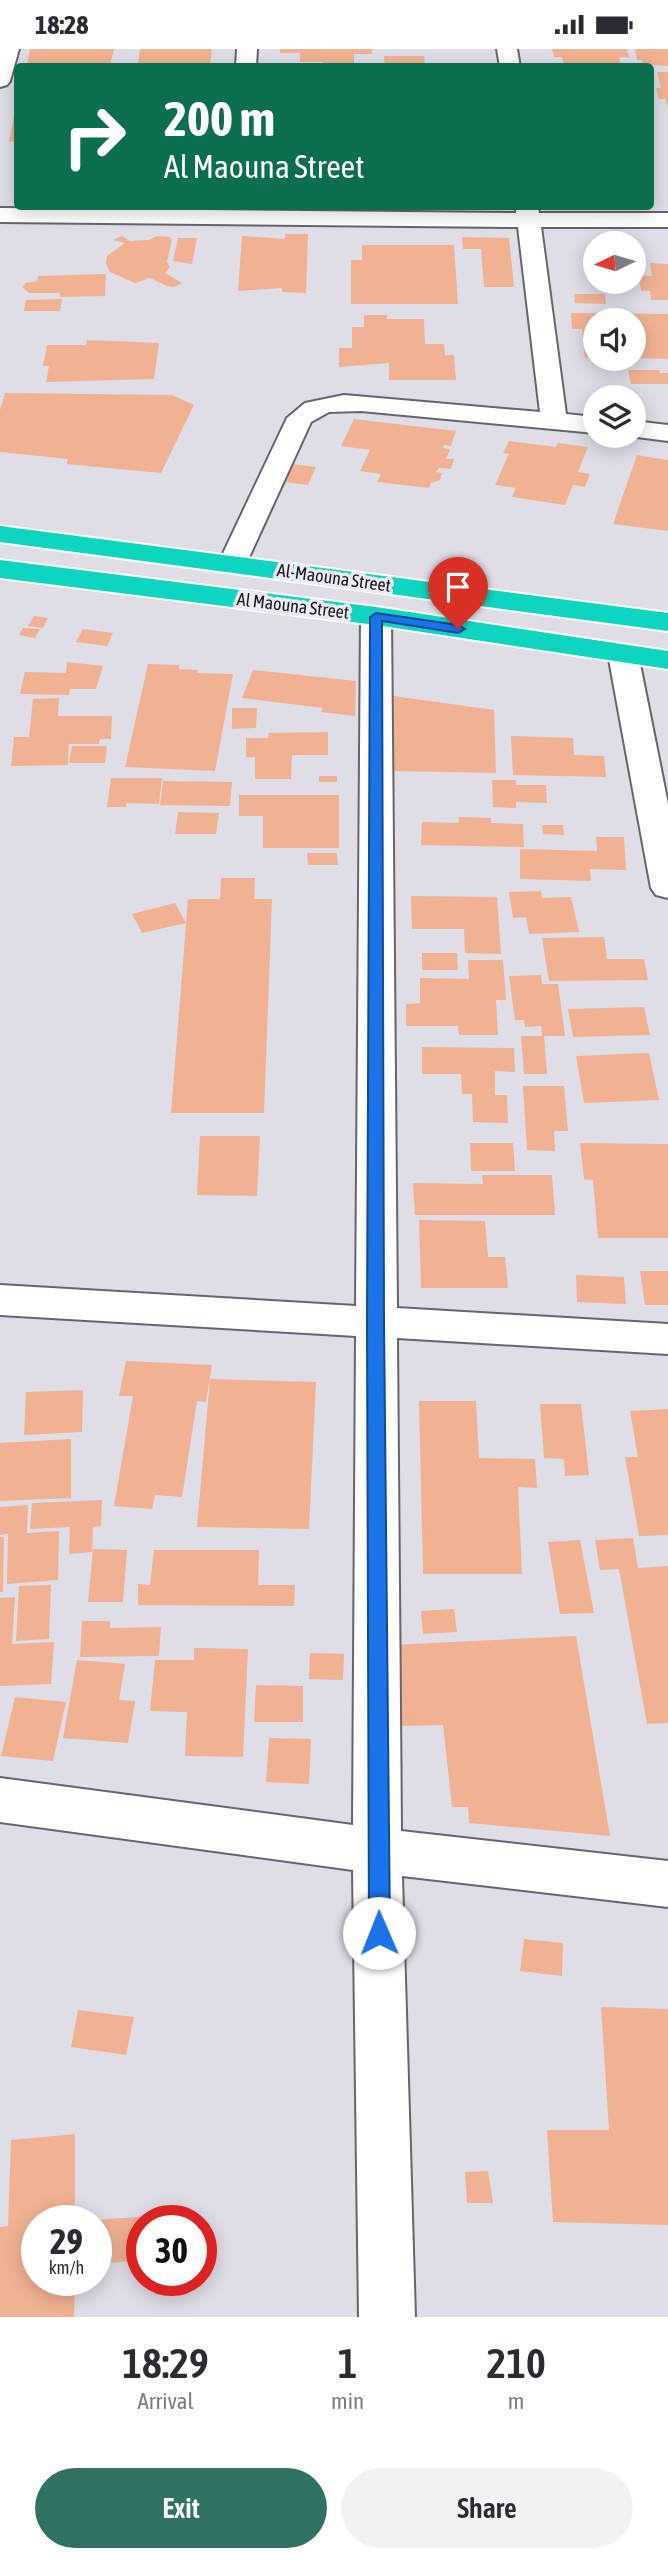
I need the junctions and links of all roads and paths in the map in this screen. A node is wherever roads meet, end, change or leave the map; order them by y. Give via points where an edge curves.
1 (9, 49) edge
2 (0, 81) edge
3 (234, 213) edge
4 (528, 213) edge
5 (0, 215) edge
6 (668, 219) edge
7 (554, 421) junction
8 (583, 424) edge
9 (646, 430) edge
10 (668, 433) edge
11 (0, 534) edge
12 (232, 564) junction
13 (0, 569) edge
14 (376, 617) junction
15 (668, 622) edge
16 (623, 654) junction
17 (668, 660) edge
18 (668, 888) edge
19 (0, 1300) edge
20 (375, 1322) junction
21 (668, 1339) edge
22 (0, 1800) edge
23 (377, 1851) junction
24 (668, 1884) edge
25 (387, 2317) edge

1 - 2 street
3 - 4 street
3 - 5 street
4 - 6 street
4 - 7 street
7 - 8 street
7 - 12 street via 361,403 311,408 300,418
9 - 10 street
11 - 12 highway, Al-Maouna Street
12 - 15 highway, Al-Maouna Street
13 - 14 highway, Al Maouna Street
14 - 16 highway, Al Maouna Street
14 - 20 street
16 - 17 highway, Al Maouna Street
16 - 18 street
19 - 20 street
20 - 21 street
20 - 23 street
22 - 23 street
23 - 24 street
23 - 25 street

